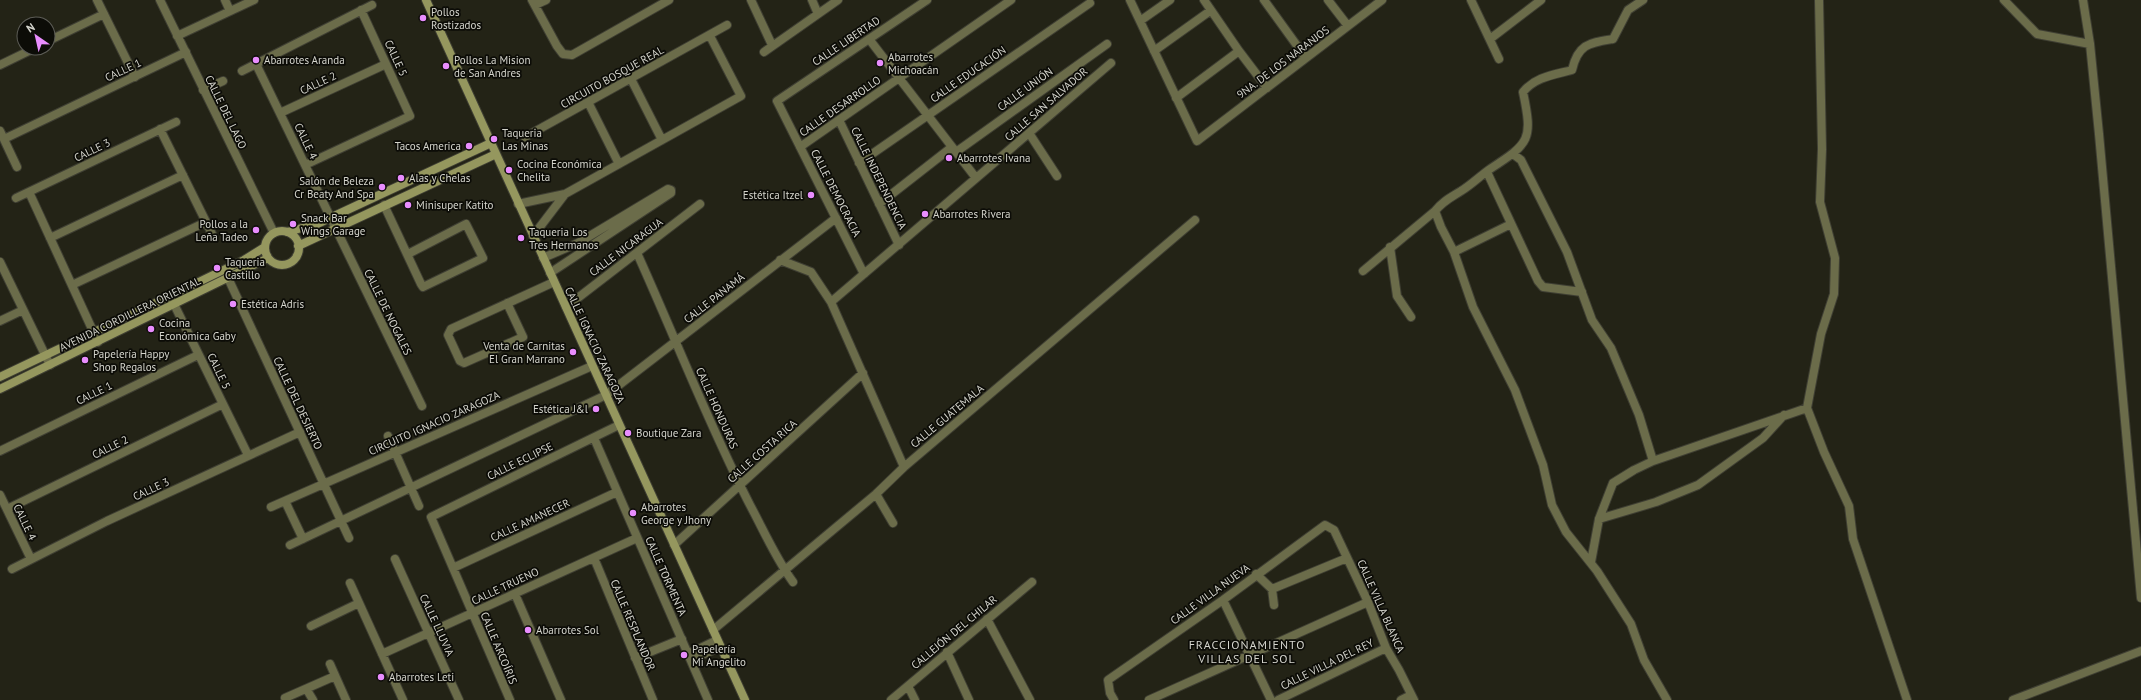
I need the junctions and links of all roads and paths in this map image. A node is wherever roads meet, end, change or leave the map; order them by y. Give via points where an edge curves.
1 (97, 0) edge
2 (160, 0) edge
3 (225, 0) edge
4 (254, 0) edge
5 (426, 0) edge
6 (546, 0) edge
7 (669, 0) edge
8 (751, 0) edge
9 (812, 0) edge
10 (838, 0) edge
11 (927, 0) edge
12 (1011, 0) edge
13 (1130, 0) edge
14 (1170, 0) edge
15 (1204, 0) edge
16 (1264, 0) edge
17 (1328, 0) edge
18 (1382, 0) edge
19 (1471, 0) edge
20 (1541, 0) edge
21 (1643, 0) edge
22 (1819, 0) edge
23 (2004, 0) edge
24 (2083, 0) edge
25 (533, 3) edge
26 (1090, 3) dead end
27 (372, 5) dead end
28 (361, 10) junction
29 (230, 11) junction
30 (1210, 11) junction
31 (104, 14) junction
32 (818, 14) junction
33 (1140, 21) junction
34 (727, 25) dead end
35 (1348, 26) junction
36 (177, 36) junction
37 (710, 36) junction
38 (56, 37) edge
39 (869, 39) junction
40 (1490, 39) junction
41 (1107, 44) dead end
42 (2090, 44) junction
43 (772, 45) junction
44 (1154, 51) junction
45 (1239, 51) junction
46 (186, 52) junction
47 (764, 52) dead end
48 (19, 56) edge
49 (1306, 58) junction
50 (1499, 59) dead end
51 (1111, 63) dead end
52 (256, 64) junction
53 (386, 64) junction
54 (0, 65) edge
55 (242, 71) dead end
56 (134, 77) junction
57 (899, 78) junction
58 (631, 79) junction
59 (223, 81) dead end
60 (1267, 88) junction
61 (203, 90) junction
62 (1176, 98) junction
63 (777, 101) joint
64 (588, 102) junction
65 (280, 113) junction
66 (928, 116) junction
67 (839, 120) junction
68 (176, 122) dead end
69 (160, 129) junction
70 (0, 131) edge
71 (1029, 134) junction
72 (525, 137) dead end
73 (4, 139) junction
74 (662, 140) junction
75 (491, 143) junction
76 (800, 147) junction
77 (954, 150) junction
78 (496, 154) junction
79 (1513, 154) junction
80 (859, 163) junction
81 (619, 164) junction
82 (305, 165) junction
83 (17, 167) dead end
84 (437, 168) junction
85 (1487, 172) junction
86 (183, 175) junction
87 (1057, 176) dead end
88 (976, 178) junction
89 (442, 179) junction
90 (28, 192) junction
91 (565, 194) junction
92 (16, 198) dead end
93 (518, 204) junction
94 (700, 204) dead end
95 (880, 204) junction
96 (384, 205) junction
97 (1435, 211) junction
98 (330, 218) junction
99 (836, 218) junction
100 (1196, 220) dead end
101 (206, 222) junction
102 (1511, 224) junction
103 (335, 227) junction
104 (287, 232) junction
105 (274, 233) junction
106 (212, 234) dead end
107 (533, 236) junction
108 (50, 238) junction
109 (578, 243) junction
110 (899, 245) junction
111 (298, 246) junction
112 (265, 247) junction
113 (1390, 247) junction
114 (582, 251) junction
115 (1454, 252) junction
116 (637, 253) junction
117 (408, 254) junction
118 (268, 258) junction
119 (543, 258) junction
120 (780, 260) junction
121 (0, 263) edge
122 (1363, 271) dead end
123 (550, 273) junction
124 (864, 274) junction
125 (228, 278) junction
126 (554, 282) junction
127 (72, 285) junction
128 (1582, 292) junction
129 (170, 296) junction
130 (831, 302) junction
131 (507, 303) junction
132 (174, 305) junction
133 (566, 307) junction
134 (23, 310) junction
135 (1411, 317) dead end
136 (0, 321) edge
137 (93, 332) junction
138 (676, 340) junction
139 (98, 342) junction
140 (198, 355) junction
141 (45, 356) junction
142 (50, 365) junction
143 (592, 366) junction
144 (863, 373) junction
145 (0, 377) edge
146 (0, 389) edge
147 (606, 395) junction
148 (223, 404) junction
149 (422, 406) dead end
150 (1807, 408) junction
151 (1784, 415) junction
152 (619, 425) junction
153 (300, 432) junction
154 (388, 436) dead end
155 (594, 438) junction
156 (0, 451) edge
157 (395, 452) junction
158 (248, 456) junction
159 (1654, 461) junction
160 (904, 467) junction
161 (324, 484) junction
162 (740, 486) junction
163 (411, 488) junction
164 (617, 492) junction
165 (876, 494) junction
166 (0, 495) edge
167 (285, 501) junction
168 (419, 506) dead end
169 (271, 507) dead end
170 (7, 509) junction
171 (431, 517) joint
172 (1599, 519) junction
173 (342, 521) junction
174 (893, 523) dead end
175 (1325, 525) joint
176 (349, 538) dead end
177 (637, 538) junction
178 (303, 539) junction
179 (290, 545) dead end
180 (674, 545) junction
181 (594, 558) junction
182 (1347, 558) junction
183 (31, 559) junction
184 (395, 560) dead end
185 (1591, 562) junction
186 (453, 568) junction
187 (12, 569) dead end
188 (784, 569) junction
189 (1256, 574) junction
190 (793, 582) dead end
191 (1032, 582) dead end
192 (350, 583) dead end
193 (1272, 589) junction
194 (515, 594) junction
195 (2141, 598) edge
196 (1223, 600) junction
197 (1368, 602) junction
198 (359, 603) junction
199 (1274, 605) dead end
200 (472, 613) junction
201 (987, 619) junction
202 (311, 626) dead end
203 (713, 630) junction
204 (429, 633) junction
205 (682, 639) junction
206 (719, 643) junction
207 (1386, 648) junction
208 (2141, 651) edge
209 (947, 652) junction
210 (382, 654) junction
211 (1250, 656) junction
212 (690, 657) junction
213 (635, 658) junction
214 (330, 664) dead end
215 (335, 676) junction
216 (908, 686) junction
217 (307, 690) junction
218 (285, 698) dead end
219 (1413, 698) edge
220 (401, 699) edge
221 (313, 700) edge
222 (346, 700) edge
223 (459, 700) edge
224 (510, 700) edge
225 (561, 700) edge
226 (653, 700) edge
227 (708, 700) edge
228 (745, 700) edge
229 (891, 700) edge
230 (915, 700) edge
231 (969, 700) edge
232 (1030, 700) edge
233 (1114, 700) edge
234 (1149, 700) edge
235 (1270, 700) edge
236 (1278, 700) edge
237 (1401, 700) edge
238 (1666, 700) edge
239 (1907, 700) edge
240 (2013, 700) edge

1 - 31 street
2 - 36 street, CALLE DEL LAGO
3 - 29 street
4 - 29 street
5 - 75 street, CALLE IGNACIO ZARAGOZA
6 - 25 street
7 - 25 street via 572,55 563,54 556,46
8 - 43 street
9 - 32 street
10 - 32 street
11 - 39 street, CALLE LIBERTAD
12 - 57 street, CALLE DESARROLLO
13 - 33 street
14 - 33 street
15 - 30 street
16 - 49 street
17 - 35 street
18 - 35 street, 9NA. DE LOS NARANJOS
19 - 40 street
20 - 40 street
21 - 79 street via 1628,10 1614,39 1584,46 1575,55 1572,70 1537,79 1523,92 1528,130 1524,144
22 - 150 street via 1822,149 1820,202 1835,258 1834,294 1821,334
23 - 42 street via 2037,34
24 - 42 street
26 - 66 street, CALLE EDUCACIÓN
27 - 28 street
28 - 52 street
28 - 53 street, CALLE 5
29 - 36 street
30 - 44 street
30 - 45 street
31 - 38 street
31 - 56 street
32 - 43 street
33 - 44 street
34 - 37 street, CIRCUITO BOSQUE REAL
35 - 49 street, 9NA. DE LOS NARANJOS
36 - 46 street, CALLE DEL LAGO
37 - 58 street, CIRCUITO BOSQUE REAL
37 - 74 street via 741,96
39 - 57 street
39 - 63 street, CALLE LIBERTAD
40 - 50 street
41 - 77 street, CALLE UNIÓN
42 - 195 street
43 - 47 street
44 - 62 street
45 - 60 street
45 - 62 street
46 - 56 street, CALLE 1
46 - 61 street, CALLE DEL LAGO
48 - 54 street
49 - 60 street, 9NA. DE LOS NARANJOS
51 - 71 street, CALLE SAN SALVADOR
52 - 55 street
52 - 65 street, CALLE 4
53 - 65 street, CALLE 2
53 - 82 street, CALLE 5 via 410,116
56 - 73 street, CALLE 1
57 - 66 street
57 - 67 street, CALLE DESARROLLO
58 - 64 street, CIRCUITO BOSQUE REAL
58 - 74 street
59 - 61 street
60 - 62 street, 9NA. DE LOS NARANJOS via 1197,141
61 - 105 street, CALLE DEL LAGO
63 - 76 street, CALLE DEMOCRACIA
64 - 72 street, CIRCUITO BOSQUE REAL
64 - 81 street
65 - 82 street, CALLE 4
66 - 77 street
66 - 80 street, CALLE EDUCACIÓN
67 - 76 street, CALLE DESARROLLO
67 - 80 street, CALLE INDEPENDENCIA
68 - 69 street, CALLE 3
69 - 86 street
69 - 90 street, CALLE 3
70 - 73 street
71 - 87 street
71 - 88 street, CALLE SAN SALVADOR
73 - 83 street
74 - 81 street
75 - 78 street, CALLE IGNACIO ZARAGOZA
75 - 84 street
76 - 99 street, CALLE DEMOCRACIA
77 - 88 street
77 - 95 street, CALLE UNIÓN
78 - 89 street
78 - 93 street, CALLE IGNACIO ZARAGOZA
79 - 85 street
79 - 128 street via 1522,160 1567,252
80 - 95 street, CALLE INDEPENDENCIA
81 - 91 street
82 - 98 street, CALLE 4
84 - 89 street
84 - 98 street
85 - 97 street via 1461,191 1443,200
85 - 102 street
86 - 101 street
86 - 108 street
88 - 110 street, CALLE SAN SALVADOR
89 - 96 street
90 - 92 street, CALLE 3
90 - 108 street
91 - 93 street
91 - 107 street
93 - 107 street, CALLE IGNACIO ZARAGOZA
94 - 116 street, CALLE NICARAGUA
95 - 110 street, CALLE INDEPENDENCIA
96 - 103 street
96 - 117 street
97 - 113 street
97 - 115 street
98 - 103 street, CALLE 4
98 - 104 street
99 - 120 street, CALLE PANAMÁ
99 - 124 street, CALLE DEMOCRACIA
100 - 160 street, CALLE GUATEMALA
101 - 106 street
101 - 127 street
102 - 115 street
102 - 128 street via 1543,287
103 - 111 street
103 - 149 street, CALLE DE NOGALES
104 - 105 street
104 - 111 street via 297,240
105 - 112 street via 266,241
107 - 119 street, CALLE IGNACIO ZARAGOZA
108 - 127 street
109 - 114 street
109 - 114 street via 671,190 671,193
109 - 119 street
110 - 124 street, CALLE SAN SALVADOR
111 - 118 street via 295,258 285,264 279,265
112 - 118 street
112 - 129 street, AVENIDA CORDILLERA ORIENTAL
113 - 122 street
113 - 135 street via 1398,296
114 - 123 street
115 - 185 street via 1473,307 1515,390 1543,465 1552,505 1566,532
116 - 133 street, CALLE NICARAGUA
116 - 138 street, CALLE HONDURAS
117 - 117 street via 423,287 482,258 466,224
118 - 125 street, AVENIDA CORDILLERA ORIENTAL
119 - 123 street, CALLE IGNACIO ZARAGOZA
120 - 130 street via 811,272
120 - 138 street, CALLE PANAMÁ
121 - 134 street
123 - 126 street, CALLE IGNACIO ZARAGOZA
124 - 130 street, CALLE SAN SALVADOR
125 - 132 street, AVENIDA CORDILLERA ORIENTAL
125 - 153 street, CALLE DEL DESIERTO
126 - 131 street
126 - 133 street, CALLE IGNACIO ZARAGOZA
127 - 137 street
128 - 159 street via 1592,320 1612,348 1640,415
129 - 132 street, CALLE 5
129 - 137 street, AVENIDA CORDILLERA ORIENTAL
130 - 144 street
131 - 131 street via 448,332 460,361 470,362 523,337
132 - 139 street, AVENIDA CORDILLERA ORIENTAL
132 - 140 street, CALLE 5
133 - 143 street, CALLE IGNACIO ZARAGOZA
134 - 136 street
134 - 141 street
137 - 139 street
137 - 141 street, AVENIDA CORDILLERA ORIENTAL
138 - 147 street, CALLE PANAMÁ
138 - 162 street, CALLE HONDURAS
139 - 142 street, AVENIDA CORDILLERA ORIENTAL
140 - 148 street, CALLE 5
140 - 156 street, CALLE 1
141 - 142 street
141 - 145 street, AVENIDA CORDILLERA ORIENTAL
142 - 146 street, AVENIDA CORDILLERA ORIENTAL
143 - 147 street, CALLE IGNACIO ZARAGOZA
143 - 157 street, CIRCUITO IGNACIO ZARAGOZA
144 - 160 street
144 - 162 street, CALLE COSTA RICA
147 - 152 street, CALLE IGNACIO ZARAGOZA
147 - 163 street
148 - 158 street, CALLE 5
148 - 170 street, CALLE 2
150 - 151 street
150 - 239 street via 1849,506 1853,539
151 - 159 street
151 - 172 street via 1763,438 1698,485 1656,502
152 - 155 street, CALLE ECLIPSE
152 - 180 street, CALLE IGNACIO ZARAGOZA
153 - 158 street, CALLE 3
153 - 161 street, CALLE DEL DESIERTO
154 - 157 street
155 - 164 street, CALLE TORMENTA
155 - 171 street, CALLE ECLIPSE
157 - 161 street, CIRCUITO IGNACIO ZARAGOZA
157 - 163 street
158 - 183 street, CALLE 3
159 - 172 street via 1613,483
160 - 165 street, CALLE GUATEMALA
161 - 167 street, CIRCUITO IGNACIO ZARAGOZA
161 - 173 street, CALLE DEL DESIERTO
162 - 180 street, CALLE COSTA RICA
162 - 188 street, CALLE HONDURAS
163 - 168 street
163 - 173 street
164 - 177 street, CALLE TORMENTA
164 - 186 street, CALLE AMANECER
165 - 174 street
165 - 188 street, CALLE GUATEMALA
166 - 170 street, CALLE 4
167 - 169 street, CIRCUITO IGNACIO ZARAGOZA
167 - 178 street
170 - 183 street, CALLE 4
171 - 186 street, CALLE ARCOÍRIS
172 - 185 street
173 - 176 street, CALLE DEL DESIERTO
173 - 178 street
175 - 182 street, CALLE VILLA BLANCA via 1334,530
175 - 189 street, CALLE VILLA NUEVA
177 - 181 street, CALLE TRUENO
177 - 205 street, CALLE TORMENTA
178 - 179 street
180 - 203 street, CALLE IGNACIO ZARAGOZA
181 - 194 street, CALLE TRUENO
181 - 213 street, CALLE RESPLANDOR
182 - 193 street
182 - 197 street, CALLE VILLA BLANCA
183 - 187 street, CALLE 3
184 - 204 street, CALLE LLUVIA
185 - 238 street via 1631,624 1644,660
186 - 200 street, CALLE ARCOÍRIS
188 - 190 street, CALLE HONDURAS
188 - 203 street, CALLE GUATEMALA
189 - 193 street
189 - 196 street, CALLE VILLA NUEVA
191 - 201 street, CALLEJÓN DEL CHILAR
192 - 198 street
193 - 199 street
194 - 200 street, CALLE TRUENO
194 - 225 street
196 - 211 street
196 - 233 street, CALLE VILLA NUEVA via 1108,680
197 - 207 street, CALLE VILLA BLANCA
197 - 211 street
198 - 202 street
198 - 210 street
200 - 204 street, CALLE TRUENO
200 - 224 street, CALLE ARCOÍRIS
201 - 209 street, CALLEJÓN DEL CHILAR
201 - 232 street
203 - 206 street, CALLE IGNACIO ZARAGOZA
204 - 210 street, CALLE TRUENO
204 - 223 street, CALLE LLUVIA
205 - 212 street, CALLE TORMENTA
205 - 213 street
206 - 212 street
206 - 228 street, CALLE IGNACIO ZARAGOZA
207 - 219 street, CALLE VILLA BLANCA
207 - 236 street, CALLE VILLA DEL REY
208 - 240 street
209 - 216 street, CALLEJÓN DEL CHILAR
209 - 231 street
210 - 220 street
211 - 234 street
211 - 235 street
212 - 227 street, CALLE TORMENTA
213 - 226 street, CALLE RESPLANDOR
214 - 215 street
215 - 217 street
215 - 222 street
216 - 229 street, CALLEJÓN DEL CHILAR
216 - 230 street
217 - 218 street
217 - 221 street
219 - 237 street

